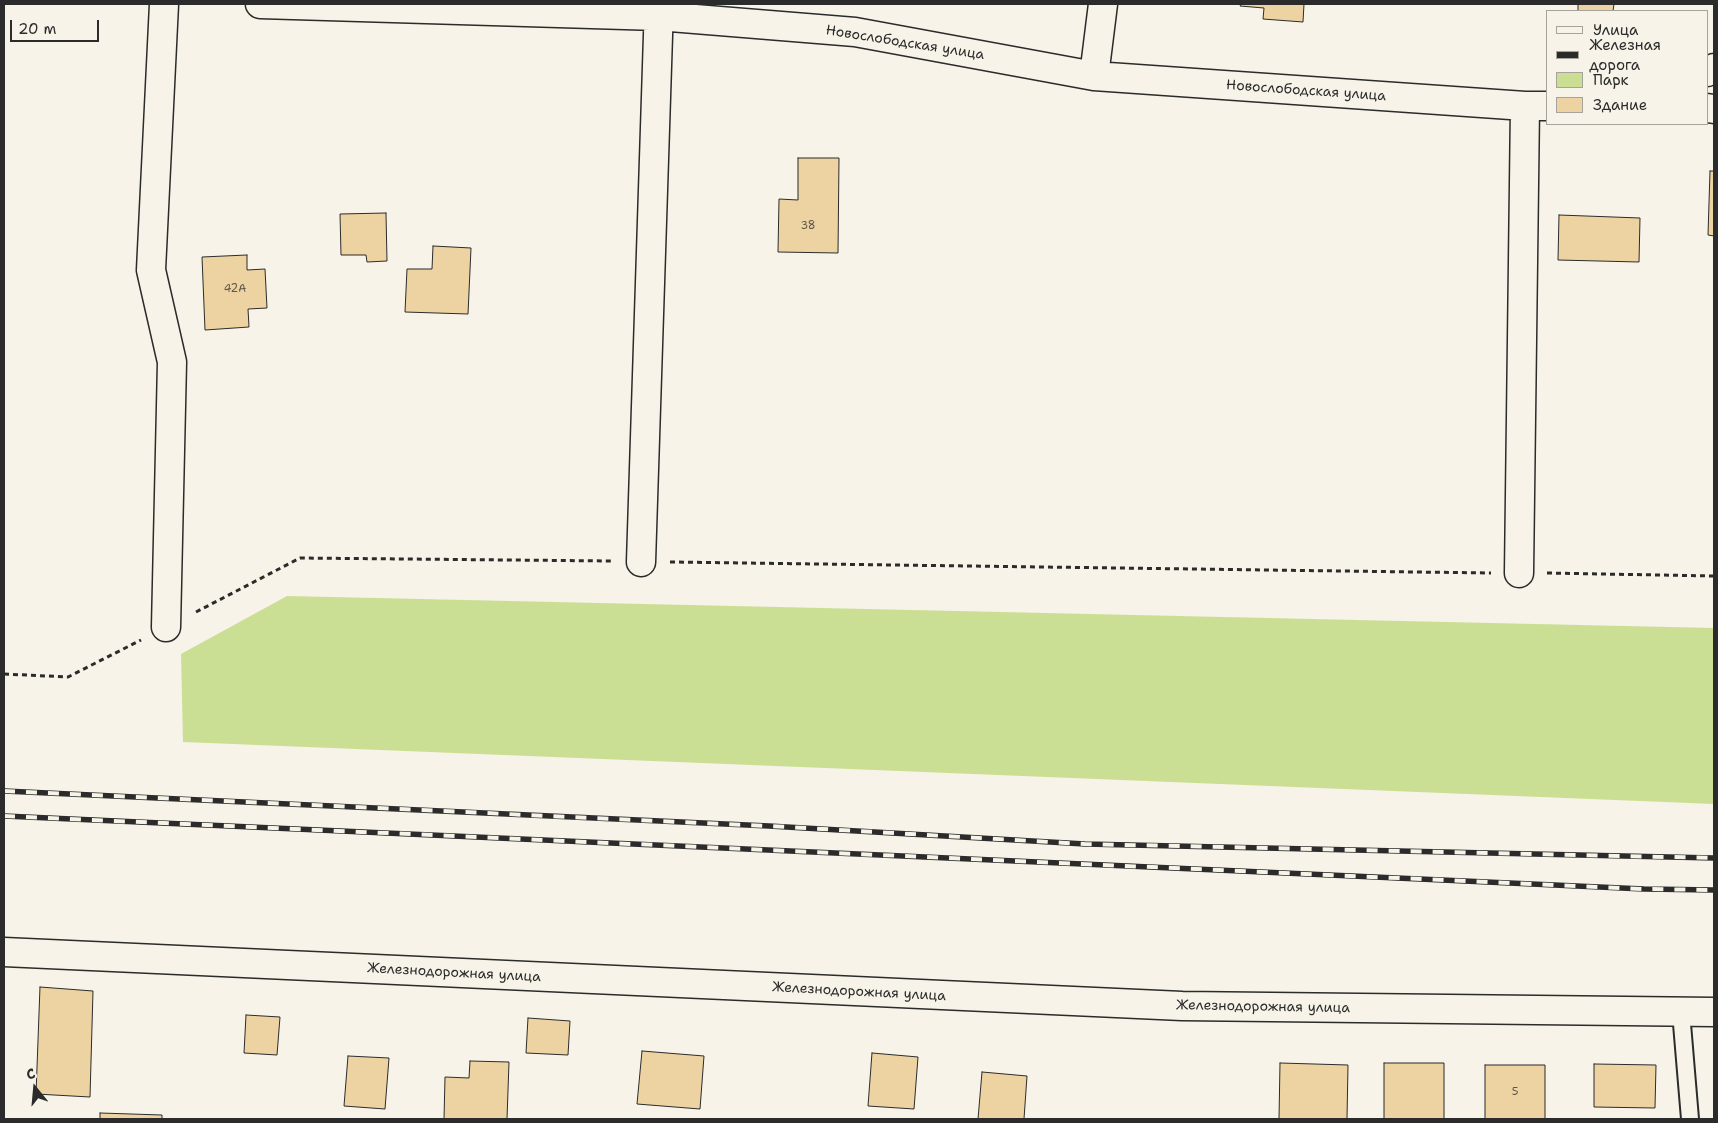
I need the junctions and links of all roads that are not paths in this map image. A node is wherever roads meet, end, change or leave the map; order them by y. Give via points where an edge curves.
1 (164, 4) edge
2 (260, 4) edge
3 (1103, 4) edge
4 (659, 10) edge
5 (1094, 76) junction
6 (1536, 106) edge
7 (641, 562) road end
8 (1519, 573) road end
9 (172, 624) road end
10 (4, 952) edge
11 (1681, 1012) junction
12 (1714, 1012) edge
13 (1690, 1119) edge

1 - 9 street via 152,270 172,362
2 - 4 street, Новослободская улица
3 - 5 street
4 - 5 street, Новослободская улица via 855,32
4 - 7 street
5 - 6 street, Новослободская улица
6 - 8 street
10 - 11 street, Железнодорожная улица via 1182,1006
11 - 12 street, Железнодорожная улица
11 - 13 lane

